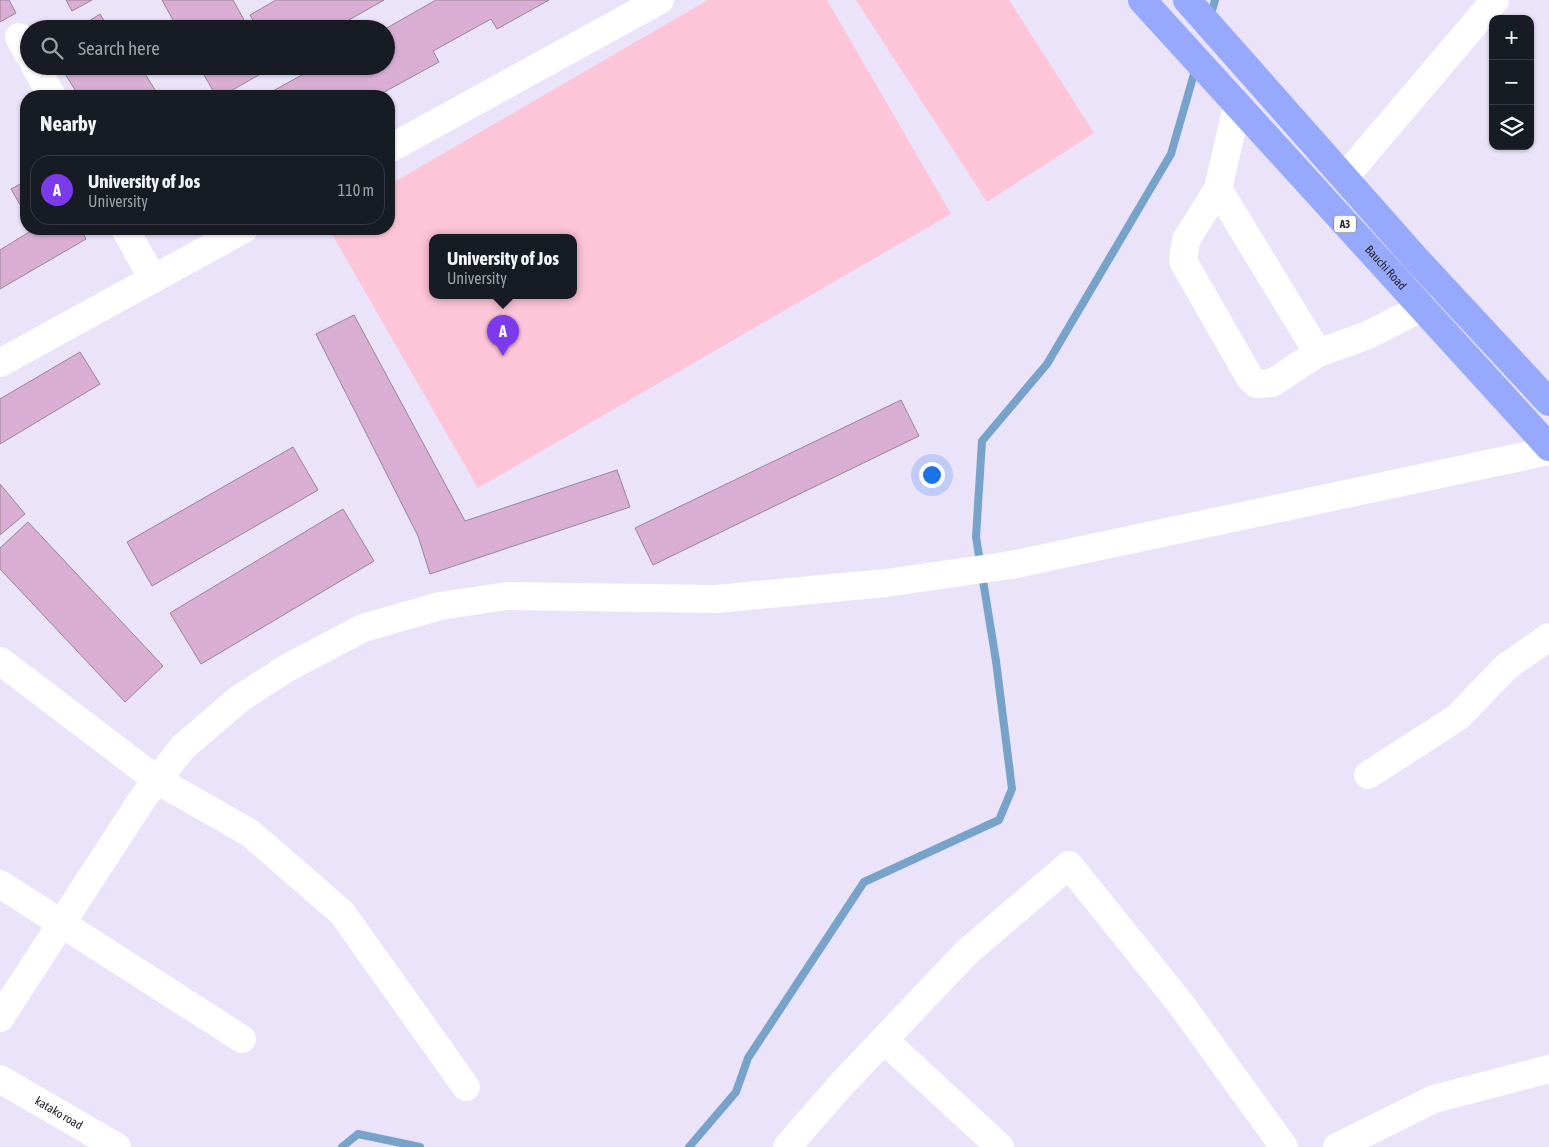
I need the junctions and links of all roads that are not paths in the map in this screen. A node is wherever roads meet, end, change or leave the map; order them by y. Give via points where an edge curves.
1 (660, 0) edge
2 (1142, 0) edge
3 (1186, 0) edge
4 (1495, 0) edge
5 (40, 75) edge
6 (49, 90) edge
7 (1238, 106) junction
8 (395, 146) edge
9 (1344, 178) junction
10 (1218, 189) junction
11 (128, 235) edge
12 (233, 235) edge
13 (153, 279) junction
14 (1422, 306) junction
15 (1318, 353) junction
16 (0, 364) edge
17 (1549, 402) edge
18 (1549, 449) edge
19 (1549, 637) edge
20 (0, 661) edge
21 (1368, 775) dead end
22 (157, 780) junction
23 (0, 884) edge
24 (62, 924) junction
25 (0, 1018) edge
26 (242, 1039) dead end
27 (884, 1040) junction
28 (1549, 1069) edge
29 (0, 1079) edge
30 (466, 1087) dead end
31 (117, 1147) edge
32 (787, 1147) edge
33 (1000, 1147) edge
34 (1284, 1147) edge
35 (1337, 1147) edge

1 - 8 street
2 - 7 highway, Bauchi Road / A3
3 - 9 highway, A3
4 - 9 street
5 - 6 street
7 - 10 street
7 - 14 highway, Bauchi Road / A3
9 - 17 highway, A3
10 - 15 street
10 - 15 street via 1186,240 1184,260 1250,378 1257,384 1272,383
11 - 13 street
12 - 13 street
13 - 16 street
14 - 15 street via 1368,334
14 - 18 highway, Bauchi Road / A3
18 - 22 street via 1011,565 947,575 716,599 507,596 440,606 363,628 287,668 239,699 192,736
19 - 21 street via 1506,667 1458,717
20 - 22 street
22 - 24 street
22 - 30 street via 250,834 342,913
23 - 24 street
24 - 25 street
24 - 26 street
27 - 32 street
27 - 33 street
27 - 34 street via 968,952 1068,866 1180,1003
28 - 35 street via 1434,1099
29 - 31 street, katako road

